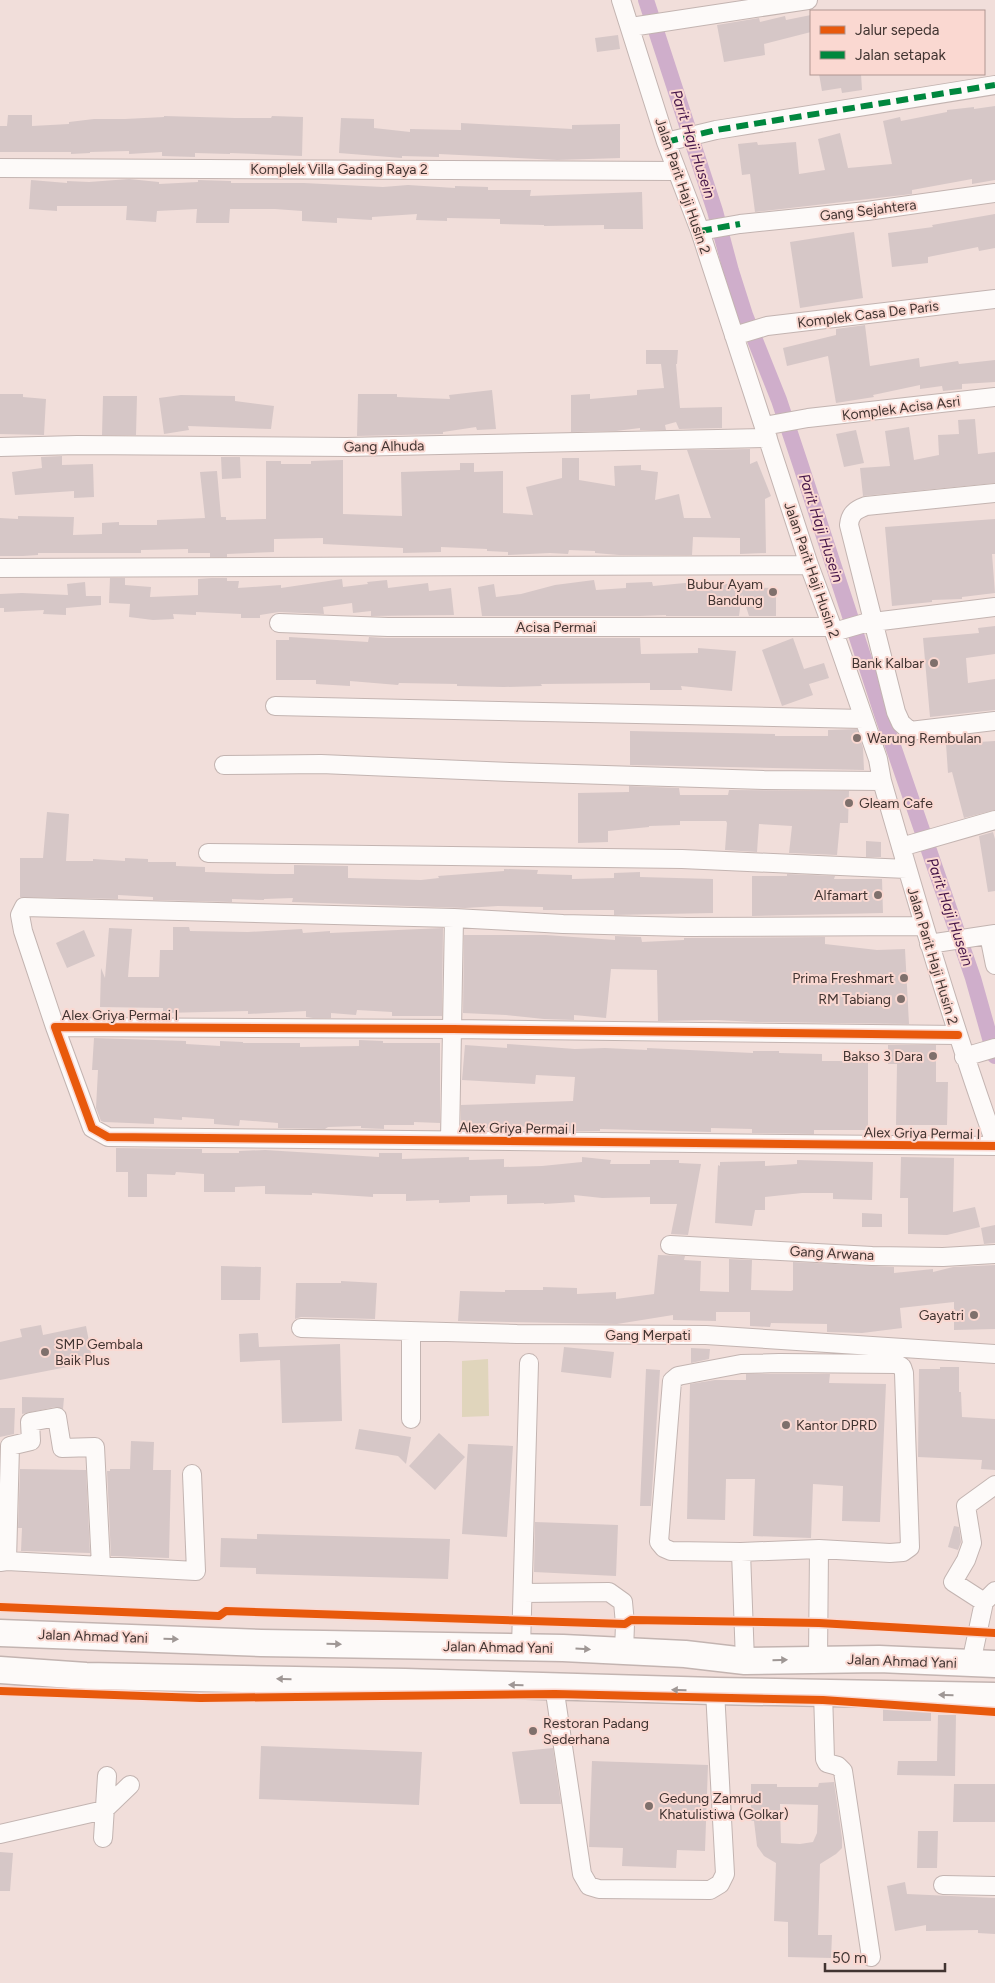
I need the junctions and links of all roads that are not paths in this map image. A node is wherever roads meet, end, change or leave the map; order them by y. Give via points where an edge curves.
1 (621, 0) edge
2 (808, 0) edge
3 (635, 27) junction
4 (995, 85) edge
5 (669, 141) junction
6 (0, 168) edge
7 (677, 171) junction
8 (995, 193) edge
9 (704, 230) junction
10 (995, 299) edge
11 (738, 335) junction
12 (995, 397) edge
13 (768, 429) junction
14 (0, 447) edge
15 (995, 494) edge
16 (809, 565) junction
17 (0, 568) edge
18 (995, 607) edge
19 (869, 623) junction
20 (279, 624) dead end
21 (836, 630) junction
22 (275, 706) dead end
23 (864, 719) junction
24 (995, 721) edge
25 (224, 765) dead end
26 (882, 781) junction
27 (995, 820) edge
28 (907, 845) junction
29 (208, 853) dead end
30 (907, 869) junction
31 (454, 918) junction
32 (923, 926) junction
33 (992, 934) edge
34 (944, 941) junction
35 (995, 965) edge
36 (55, 1027) junction
37 (453, 1029) junction
38 (958, 1035) junction
39 (979, 1053) edge
40 (450, 1140) junction
41 (995, 1144) edge
42 (670, 1245) dead end
43 (995, 1254) edge
44 (301, 1328) dead end
45 (411, 1331) junction
46 (995, 1354) edge
47 (529, 1363) dead end
48 (411, 1419) dead end
49 (192, 1474) dead end
50 (995, 1485) edge
51 (819, 1549) junction
52 (741, 1552) junction
53 (4, 1562) edge
54 (101, 1566) junction
55 (523, 1593) junction
56 (990, 1596) edge
57 (0, 1633) edge
58 (521, 1647) junction
59 (556, 1648) junction
60 (624, 1651) junction
61 (818, 1659) junction
62 (745, 1661) junction
63 (983, 1663) edge
64 (0, 1670) edge
65 (554, 1686) junction
66 (715, 1691) junction
67 (823, 1692) junction
68 (995, 1696) edge
69 (107, 1776) dead end
70 (130, 1784) dead end
71 (104, 1810) junction
72 (0, 1834) edge
73 (103, 1838) dead end
74 (943, 1885) dead end
75 (995, 1886) edge
76 (871, 1958) dead end

1 - 3 street, Jalan Parit Haji Husin 2
2 - 3 street
3 - 5 street, Jalan Parit Haji Husin 2
4 - 5 street via 716,130
5 - 7 street, Jalan Parit Haji Husin 2
6 - 7 street, Komplek Villa Gading Raya 2
7 - 9 street, Jalan Parit Haji Husin 2
8 - 9 street, Gang Sejahtera via 867,212
9 - 11 street, Jalan Parit Haji Husin 2
10 - 11 street, Komplek Casa De Paris via 767,326
11 - 13 street, Jalan Parit Haji Husin 2
12 - 13 street, Komplek Acisa Asri via 808,418
13 - 14 street, Gang Alhuda via 347,447
13 - 16 street, Jalan Parit Haji Husin 2
15 - 19 street via 857,509 850,517 849,526
16 - 17 street
16 - 21 street, Jalan Parit Haji Husin 2
18 - 19 street, Acisa Permai
19 - 21 street, Acisa Permai
19 - 24 street via 896,712 910,731
20 - 21 street, Acisa Permai
21 - 23 street, Jalan Parit Haji Husin 2
22 - 23 street
23 - 26 street, Jalan Parit Haji Husin 2 via 878,758
25 - 26 street via 320,764
26 - 28 street, Jalan Parit Haji Husin 2
27 - 28 street
28 - 30 street, Jalan Parit Haji Husin 2
29 - 30 street via 682,859
30 - 32 street, Jalan Parit Haji Husin 2
31 - 32 street via 677,927
31 - 36 street via 24,907 20,915 23,931
31 - 37 street
32 - 34 street, Jalan Parit Haji Husin 2
33 - 34 street
33 - 35 street
34 - 38 street, Jalan Parit Haji Husin 2
36 - 37 street, Alex Griya Permai I
36 - 40 street, Alex Griya Permai I via 92,1128 108,1137
37 - 38 street, Alex Griya Permai I
37 - 40 street
38 - 39 street, Jalan Parit Haji Husin 2
39 - 41 street, Jalan Parit Haji Husin 2
40 - 41 street, Alex Griya Permai I
42 - 43 street, Gang Arwana via 944,1257
44 - 45 street, Gang Merpati
45 - 46 street, Gang Merpati via 706,1335
45 - 48 street
47 - 55 street
49 - 54 street via 196,1570
50 - 56 street via 966,1506 972,1543 953,1582
51 - 52 street
51 - 52 street via 890,1553 903,1552 910,1547 904,1372 897,1364 740,1364 678,1376 672,1381 660,1542 671,1551
51 - 61 street
52 - 62 street
53 - 54 street
53 - 54 street via 10,1446 30,1441 30,1422 57,1417 62,1448 95,1447
55 - 58 street
55 - 60 street via 609,1592 623,1602
56 - 63 street via 978,1632
57 -> 58 highway, Jalan Ahmad Yani via 261,1643
58 - 59 highway, Jalan Ahmad Yani
59 -> 60 highway, Jalan Ahmad Yani
59 - 65 highway
60 - 62 highway, Jalan Ahmad Yani
62 -> 61 highway, Jalan Ahmad Yani
61 - 63 highway, Jalan Ahmad Yani
65 -> 64 highway via 86,1676
66 -> 65 highway
65 - 66 street via 582,1874 589,1886 599,1890 710,1890 720,1884 725,1874
66 - 67 highway
68 -> 67 highway
67 - 76 street via 825,1759 827,1764 838,1766 843,1771
69 - 71 street
70 - 71 street
71 - 72 street
71 - 73 street
74 - 75 street

